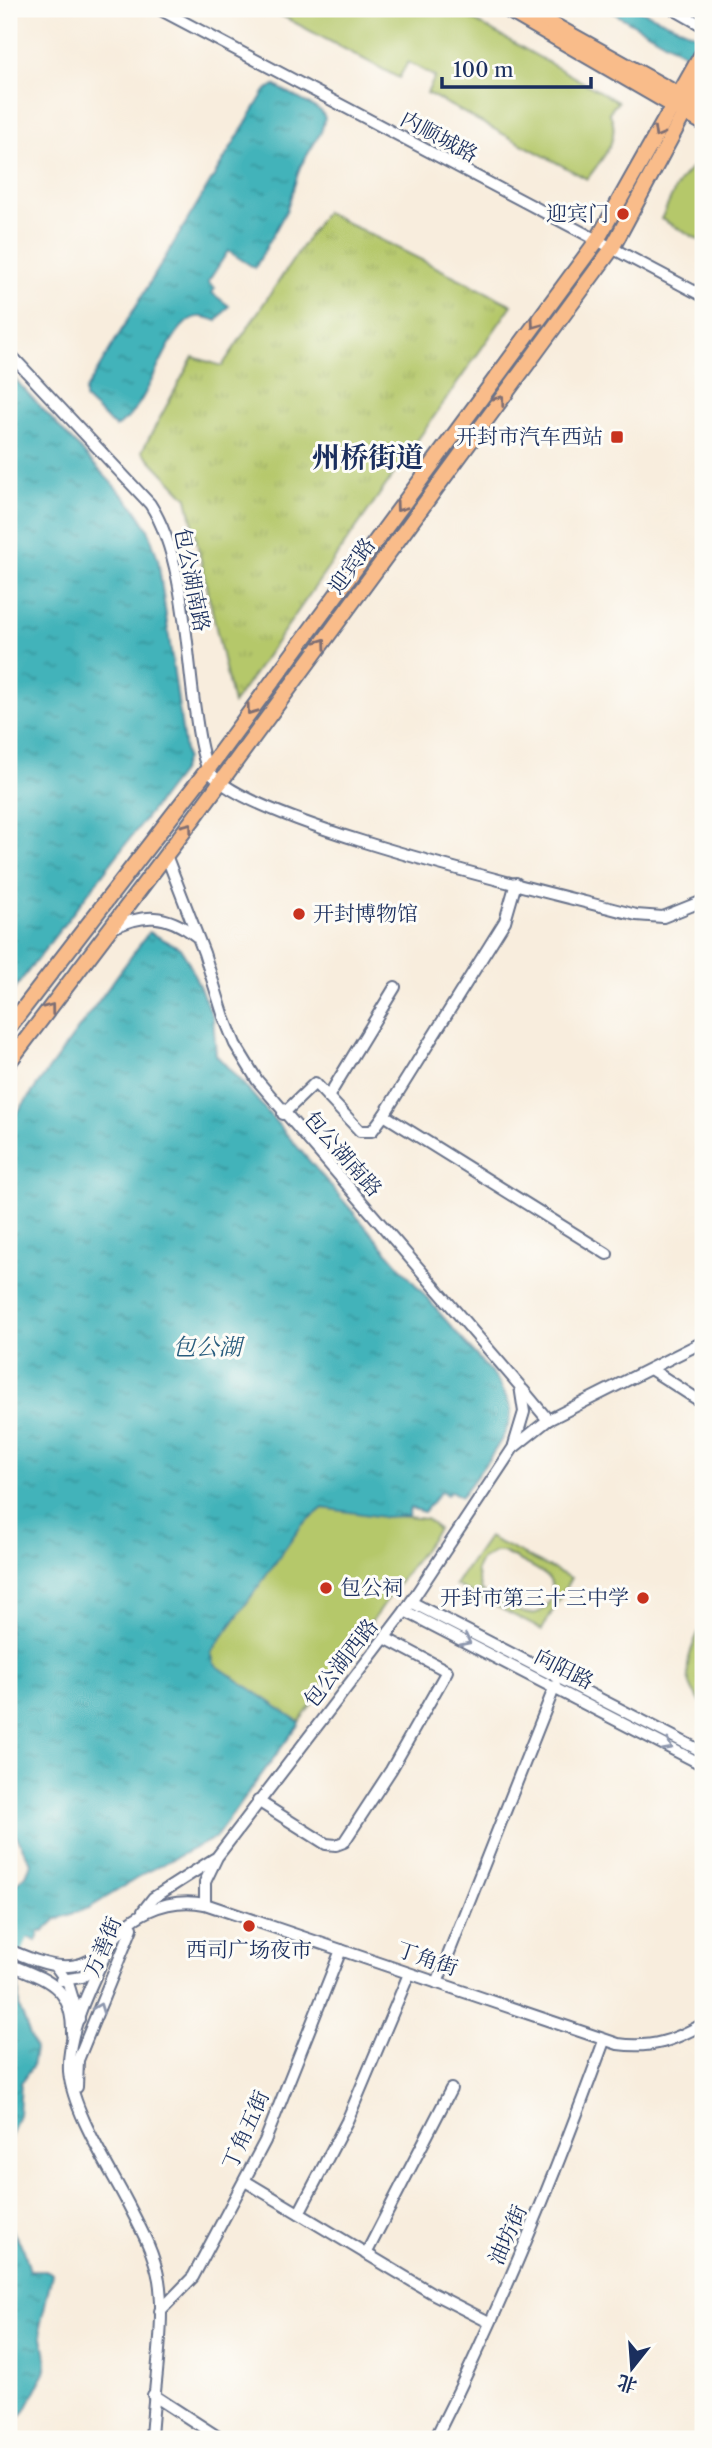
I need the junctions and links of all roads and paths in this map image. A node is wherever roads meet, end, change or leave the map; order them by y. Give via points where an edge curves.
1 (159, 9) edge
2 (506, 9) edge
3 (525, 9) edge
4 (673, 9) edge
5 (703, 26) edge
6 (703, 52) edge
7 (697, 76) edge
8 (686, 106) edge
9 (703, 124) edge
10 (596, 242) junction
11 (611, 250) junction
12 (703, 296) edge
13 (9, 353) edge
14 (208, 769) junction
15 (219, 782) junction
16 (166, 855) junction
17 (516, 883) junction
18 (703, 901) edge
19 (109, 929) junction
20 (198, 938) junction
21 (395, 988) dead end
22 (9, 1027) edge
23 (9, 1062) edge
24 (328, 1097) junction
25 (283, 1114) junction
26 (384, 1115) junction
27 (607, 1254) dead end
28 (703, 1342) edge
29 (652, 1370) junction
30 (520, 1386) junction
31 (703, 1403) edge
32 (548, 1420) junction
33 (513, 1448) junction
34 (408, 1606) junction
35 (385, 1638) junction
36 (555, 1686) junction
37 (703, 1752) edge
38 (703, 1765) edge
39 (257, 1801) junction
40 (216, 1857) junction
41 (205, 1904) junction
42 (138, 1916) junction
43 (118, 1942) junction
44 (9, 1950) edge
45 (341, 1950) junction
46 (9, 1964) edge
47 (101, 1964) junction
48 (52, 1966) junction
49 (410, 1973) junction
50 (44, 1979) junction
51 (66, 1980) junction
52 (437, 1983) junction
53 (79, 2021) junction
54 (703, 2024) edge
55 (604, 2041) junction
56 (72, 2047) junction
57 (78, 2060) junction
58 (452, 2089) dead end
59 (77, 2096) junction
60 (245, 2181) junction
61 (299, 2213) junction
62 (366, 2254) junction
63 (160, 2311) junction
64 (489, 2322) junction
65 (153, 2395) junction
66 (151, 2439) edge
67 (221, 2439) edge
68 (435, 2439) edge

1 - 10 street, 内顺城路
2 - 8 main road
3 - 8 main road
4 - 5 street
6 - 7 main road, 迎宾路
7 - 8 main road, 迎宾路
8 - 9 main road
8 -> 10 main road, 迎宾路
8 - 11 main road, 迎宾路
10 - 11 street, 内顺城路
10 -> 14 main road, 迎宾路
11 - 12 street, 内顺城路
15 -> 11 main road, 迎宾路
13 - 14 street, 包公湖南路 via 150,504 161,522 173,559 199,737
14 - 15 street, 包公湖南路
14 - 22 main road, 迎宾路
16 -> 15 main road, 迎宾路
15 - 17 street, 包公湖南路 via 248,801 324,830
16 - 19 main road, 迎宾路
16 - 20 street, 包公湖南路
17 - 18 street, 包公湖南路 via 651,917 680,913
17 - 26 street via 505,921
19 - 20 street via 132,918 154,916 177,923
23 -> 19 main road, 迎宾路
20 - 25 street, 包公湖南路 via 235,1044
21 - 24 street
24 - 25 street via 315,1083
24 - 26 street via 360,1131 372,1131
25 - 30 street, 包公湖南路
26 - 27 street
28 - 29 street, 包公湖西路
29 - 31 street
29 - 32 street, 包公湖西路
30 - 32 street, 包公湖南路
30 - 33 street via 524,1412
32 - 33 street, 包公湖西路
33 - 34 street, 包公湖西路
34 - 35 street, 包公湖西路
34 -> 36 street, 向阳路
34 - 37 street, 向阳路
35 - 39 street, 包公湖西路
35 - 39 street via 447,1671 344,1842 326,1843
36 -> 38 street, 向阳路
36 - 52 street
39 - 40 street, 包公湖西路
40 - 41 street, 包公湖西路 via 205,1881
40 - 42 street, 万善街 via 153,1898
41 - 42 street, 丁角街 via 167,1903
41 - 45 street, 丁角街
42 - 43 street, 万善街
43 - 47 street
43 - 48 street via 89,1962
57 -> 43 street, 万善街
44 - 48 street
45 - 49 street, 丁角街
45 - 60 street, 丁角五街
46 - 50 street
47 - 51 street via 82,1977
47 - 53 street, 万善街
48 - 51 street
49 - 52 street, 丁角街
49 - 61 street via 347,2121
50 - 51 street
50 - 56 street via 62,1992 68,2005
51 - 53 street
52 - 55 street, 丁角街
53 - 56 street, 万善街
53 - 57 street
54 - 55 street, 丁角街 via 672,2040 645,2046
55 - 64 street, 油坊街 via 560,2162
56 - 59 street, 万善街 via 69,2072
57 - 59 street, 万善街
58 - 62 street
59 - 63 street, 万善街 via 82,2115 150,2247 160,2283
60 - 61 street
60 - 63 street, 丁角五街 via 193,2277
61 - 62 street
62 - 64 street
63 - 65 street, 万善街
64 - 68 street, 油坊街
65 - 66 street, 万善街
65 - 67 street

